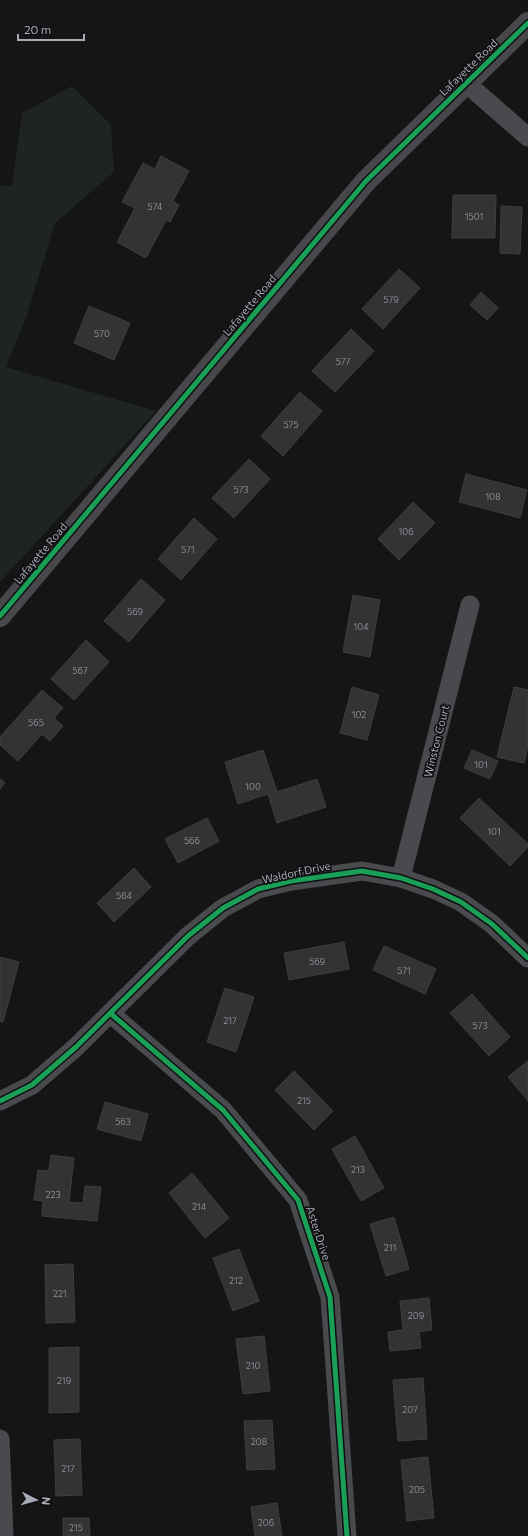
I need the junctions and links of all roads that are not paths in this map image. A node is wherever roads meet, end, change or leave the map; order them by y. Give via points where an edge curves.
1 (528, 22) edge
2 (466, 83) junction
3 (528, 137) edge
4 (470, 604) dead end
5 (0, 616) edge
6 (401, 878) junction
7 (528, 958) edge
8 (110, 1013) junction
9 (0, 1101) edge
10 (0, 1439) edge
11 (4, 1536) edge
12 (346, 1536) edge

1 - 2 main road, Lafayette Road
2 - 3 street
2 - 5 main road, Lafayette Road via 366,181
4 - 6 street, Winston Court
6 - 7 street, Waldorf Drive via 461,902 492,924
6 - 8 street, Waldorf Drive via 362,870 291,881 258,890 223,908 188,936
8 - 9 street, Waldorf Drive via 32,1085
8 - 12 street, Aster Drive via 223,1110 298,1200 330,1297
10 - 11 street

